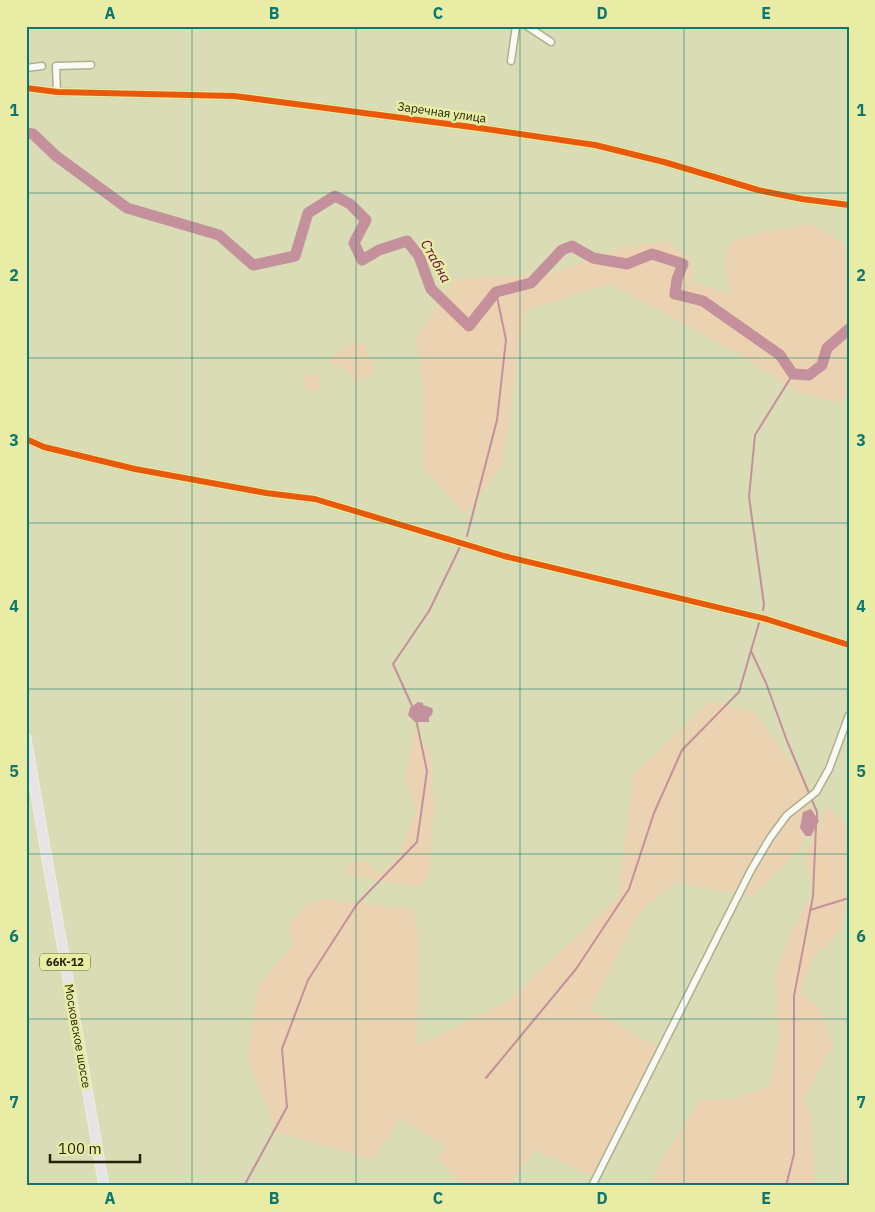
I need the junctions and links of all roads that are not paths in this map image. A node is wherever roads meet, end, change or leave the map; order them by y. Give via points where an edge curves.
1 (516, 26) edge
2 (527, 26) edge
3 (551, 42) dead end
4 (512, 60) dead end
5 (91, 65) dead end
6 (42, 66) dead end
7 (26, 68) edge
8 (26, 88) edge
9 (57, 92) junction
10 (849, 205) edge
11 (26, 439) edge
12 (849, 645) edge
13 (849, 716) edge
14 (26, 738) edge
15 (30, 788) edge
16 (104, 1186) edge
17 (592, 1186) edge

1 - 4 street
2 - 3 street
5 - 9 street via 56,66
6 - 7 street
8 - 9 street, Заречная улица
9 - 10 street, Заречная улица via 234,96 479,128 595,145 758,190
11 - 12 street via 44,447 135,469 266,493 315,498 504,556 766,619
13 - 17 street via 829,768 814,794 788,815 751,870
14 - 15 main road, Московское шоссе / 66К-12
15 - 16 main road, Московское шоссе / 66К-12

